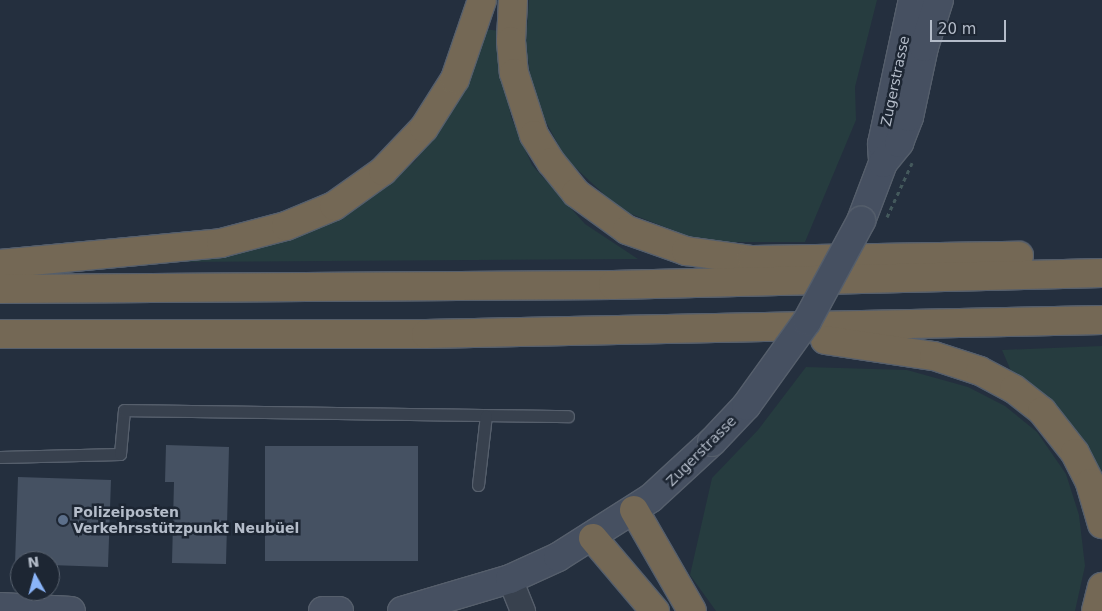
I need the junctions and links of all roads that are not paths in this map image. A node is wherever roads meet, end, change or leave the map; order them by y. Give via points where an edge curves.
1 (482, 0) edge
2 (512, 0) edge
3 (913, 0) edge
4 (939, 0) edge
5 (883, 163) junction
6 (0, 264) edge
7 (1102, 271) edge
8 (0, 288) edge
9 (1102, 320) edge
10 (737, 329) junction
11 (0, 334) edge
12 (486, 415) junction
13 (568, 416) dead end
14 (0, 457) edge
15 (478, 485) dead end
16 (634, 510) junction
17 (1102, 524) edge
18 (593, 538) junction
19 (510, 579) junction
20 (1102, 587) edge
21 (0, 607) edge
22 (71, 611) edge
23 (323, 611) edge
24 (339, 611) edge
25 (402, 611) edge
26 (523, 611) edge
27 (655, 611) edge
28 (692, 611) edge
29 (1096, 611) edge

1 - 6 highway via 455,78 424,128 383,171 334,206 286,226 221,243
2 - 7 highway via 510,41 514,73 527,120 541,148 587,203 614,223 645,239 686,251 752,260 1028,256
3 - 5 main road, Zugerstrasse via 882,144
4 - 5 main road, Zugerstrasse via 924,47 909,117 899,143
5 - 16 main road, Zugerstrasse, bridge via 861,221 807,321 746,406 673,480
7 - 8 highway via 623,285
9 - 10 highway
10 - 11 highway via 426,334
10 - 17 highway via 912,352 960,364 1000,381 1042,411 1066,440 1090,483
12 - 13 lane
12 - 14 lane via 124,410 120,454
12 - 15 lane
16 - 18 main road, Zugerstrasse
16 - 28 highway via 670,578
18 - 19 main road, Zugerstrasse
18 - 27 highway
19 - 25 main road, Zugerstrasse
19 - 26 street
20 - 29 highway
21 - 22 main road
23 - 24 main road

